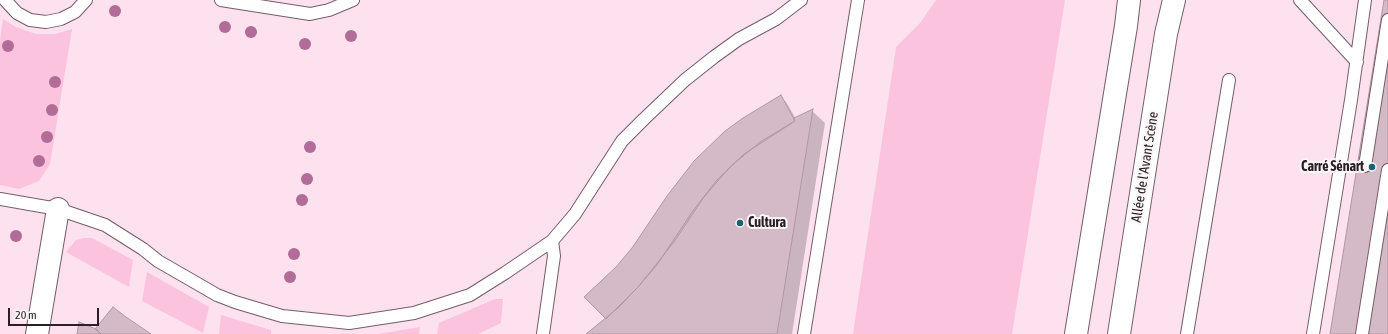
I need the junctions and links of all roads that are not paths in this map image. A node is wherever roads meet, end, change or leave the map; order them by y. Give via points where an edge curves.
1 (5, 0) edge
2 (86, 0) edge
3 (222, 0) edge
4 (353, 0) edge
5 (801, 0) edge
6 (858, 0) edge
7 (1128, 0) edge
8 (1174, 0) edge
9 (1300, 0) edge
10 (1365, 0) edge
11 (1388, 20) edge
12 (1356, 62) junction
13 (1229, 80) dead end
14 (1365, 166) dead end
15 (1388, 170) edge
16 (0, 199) edge
17 (58, 209) junction
18 (552, 241) junction
19 (37, 334) edge
20 (543, 334) edge
21 (804, 334) edge
22 (1076, 334) edge
23 (1119, 334) edge
24 (1187, 334) edge
25 (1313, 334) edge
26 (1362, 334) edge

1 - 2 lane via 17,13 30,20 46,22 61,19 75,12
3 - 4 lane via 310,14 329,10
5 - 18 lane via 776,19 714,57 685,80 644,119 622,142 575,214
6 - 21 lane
7 - 22 street via 1126,26
8 - 23 street, Allée de l'Avant Scène via 1166,34
9 - 12 lane
10 - 12 lane
11 - 14 lane
12 - 25 lane
13 - 24 lane
15 - 26 lane
16 - 17 lane
17 - 18 lane via 105,225 158,261 217,295 282,316 349,323 414,313 470,295
17 - 19 street
18 - 20 lane via 554,256

